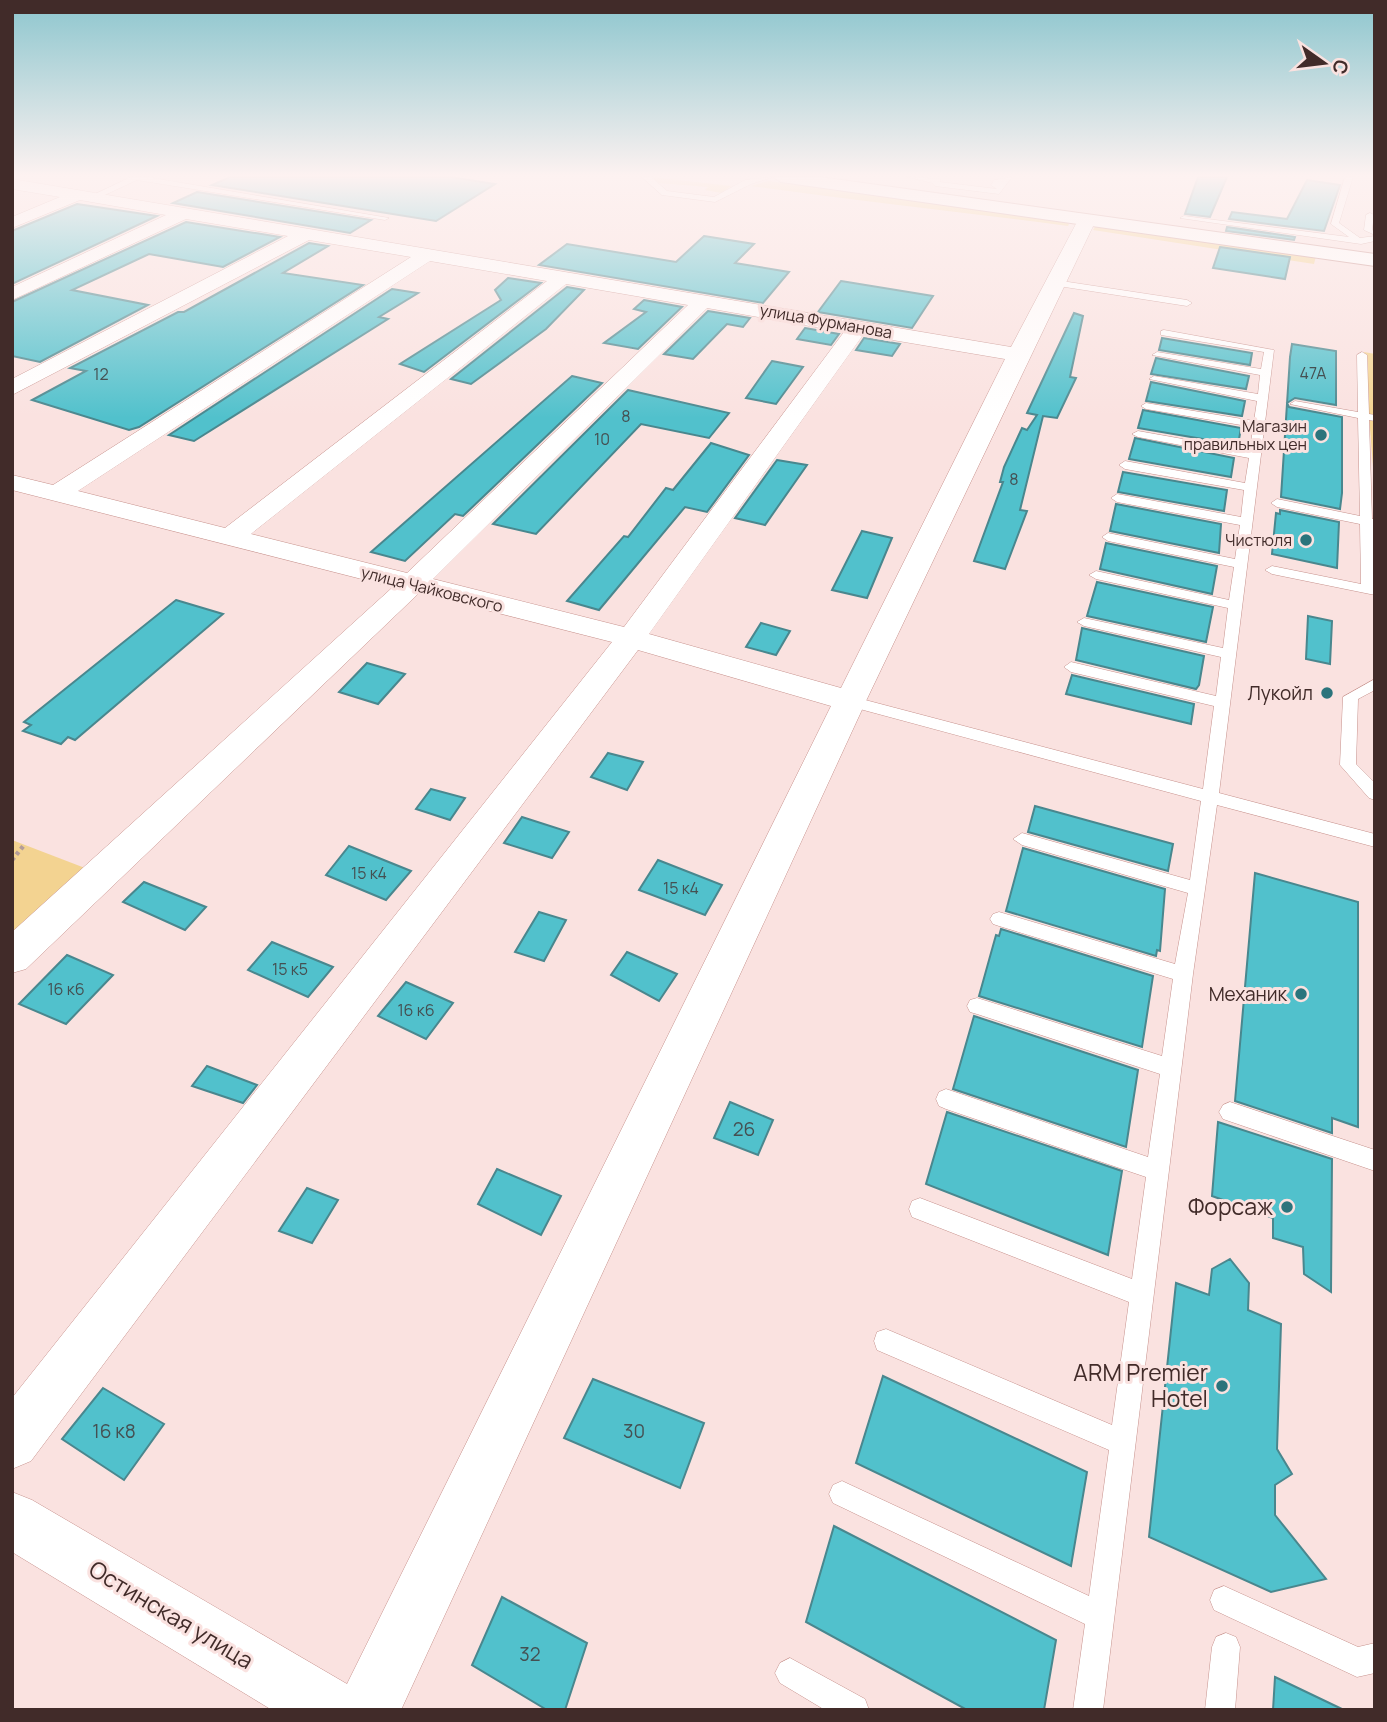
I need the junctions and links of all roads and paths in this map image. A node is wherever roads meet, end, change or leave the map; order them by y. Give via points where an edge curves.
1 (90, 257) edge
2 (261, 257) edge
3 (423, 257) edge
4 (448, 257) edge
5 (1068, 257) edge
6 (563, 277) junction
7 (1055, 284) junction
8 (12, 294) edge
9 (705, 300) junction
10 (1187, 303) dead end
11 (858, 327) junction
12 (1164, 333) dead end
13 (1018, 355) junction
14 (1157, 355) dead end
15 (1362, 355) dead end
16 (1265, 373) junction
17 (1154, 379) dead end
18 (12, 388) edge
19 (1261, 398) junction
20 (1295, 404) dead end
21 (1146, 406) dead end
22 (1369, 417) edge
23 (1259, 425) junction
24 (1138, 434) dead end
25 (1253, 456) junction
26 (1125, 465) dead end
27 (12, 482) edge
28 (1252, 488) junction
29 (56, 494) junction
30 (1117, 498) dead end
31 (1277, 503) dead end
32 (1370, 521) edge
33 (1246, 522) junction
34 (230, 537) junction
35 (1108, 537) dead end
36 (1240, 564) junction
37 (1272, 570) dead end
38 (1096, 575) dead end
39 (412, 584) junction
40 (1371, 590) edge
41 (1235, 605) junction
42 (1084, 622) dead end
43 (631, 638) junction
44 (1228, 654) junction
45 (1071, 667) dead end
46 (1375, 684) edge
47 (850, 702) junction
48 (1222, 703) junction
49 (1375, 794) edge
50 (1209, 798) junction
51 (1021, 839) dead end
52 (1375, 841) edge
53 (25, 844) dead end
54 (12, 860) edge
55 (1198, 889) junction
56 (999, 919) dead end
57 (12, 957) edge
58 (1183, 974) junction
59 (977, 1006) dead end
60 (1171, 1068) junction
61 (946, 1099) dead end
62 (1230, 1112) dead end
63 (1375, 1161) edge
64 (1159, 1171) junction
65 (920, 1209) dead end
66 (1142, 1295) junction
67 (886, 1340) dead end
68 (12, 1442) edge
69 (1123, 1443) junction
70 (842, 1494) dead end
71 (12, 1520) edge
72 (1224, 1600) dead end
73 (1100, 1616) junction
74 (1226, 1647) dead end
75 (1375, 1658) edge
76 (790, 1673) dead end
77 (331, 1710) edge
78 (368, 1710) edge
79 (854, 1710) edge
80 (1088, 1710) edge
81 (1220, 1710) edge

1 - 8 street
2 - 18 street
3 - 29 street
4 - 6 street, улица Фурманова
5 - 7 street
6 - 9 street, улица Фурманова
6 - 34 street
7 - 10 lane
7 - 13 street
9 - 11 street, улица Фурманова
9 - 39 street
11 - 13 street, улица Фурманова
11 - 43 street
12 - 16 lane via 1269,350
13 - 47 street
14 - 16 lane
15 - 22 lane
16 - 19 lane
17 - 19 lane
19 - 23 lane
20 - 22 lane
21 - 23 lane
22 - 32 lane
23 - 25 lane
24 - 25 lane
25 - 28 lane
26 - 28 lane
27 - 29 street, улица Чайковского
28 - 33 lane
29 - 34 street, улица Чайковского
30 - 33 lane
31 - 32 lane
32 - 40 lane
33 - 36 lane
34 - 39 street, улица Чайковского
35 - 36 lane
36 - 41 lane
37 - 40 lane
38 - 41 lane
39 - 43 street, улица Чайковского
39 - 57 street
41 - 44 lane
42 - 44 lane
43 - 47 street, улица Чайковского
43 - 68 street
44 - 48 lane
45 - 48 lane
46 - 49 lane via 1351,697 1348,765
47 - 50 lane
47 - 78 street
48 - 50 lane
50 - 52 lane
50 - 55 lane
51 - 55 lane
53 - 54 path
55 - 58 lane
56 - 58 lane
58 - 60 lane
59 - 60 lane
60 - 64 lane
61 - 64 lane
62 - 63 lane
64 - 66 lane
65 - 66 lane
66 - 69 lane
67 - 69 lane
69 - 73 lane
70 - 73 lane
71 - 77 street, Остинская улица
72 - 75 lane via 1357,1662
73 - 80 lane
74 - 81 lane
76 - 79 lane

